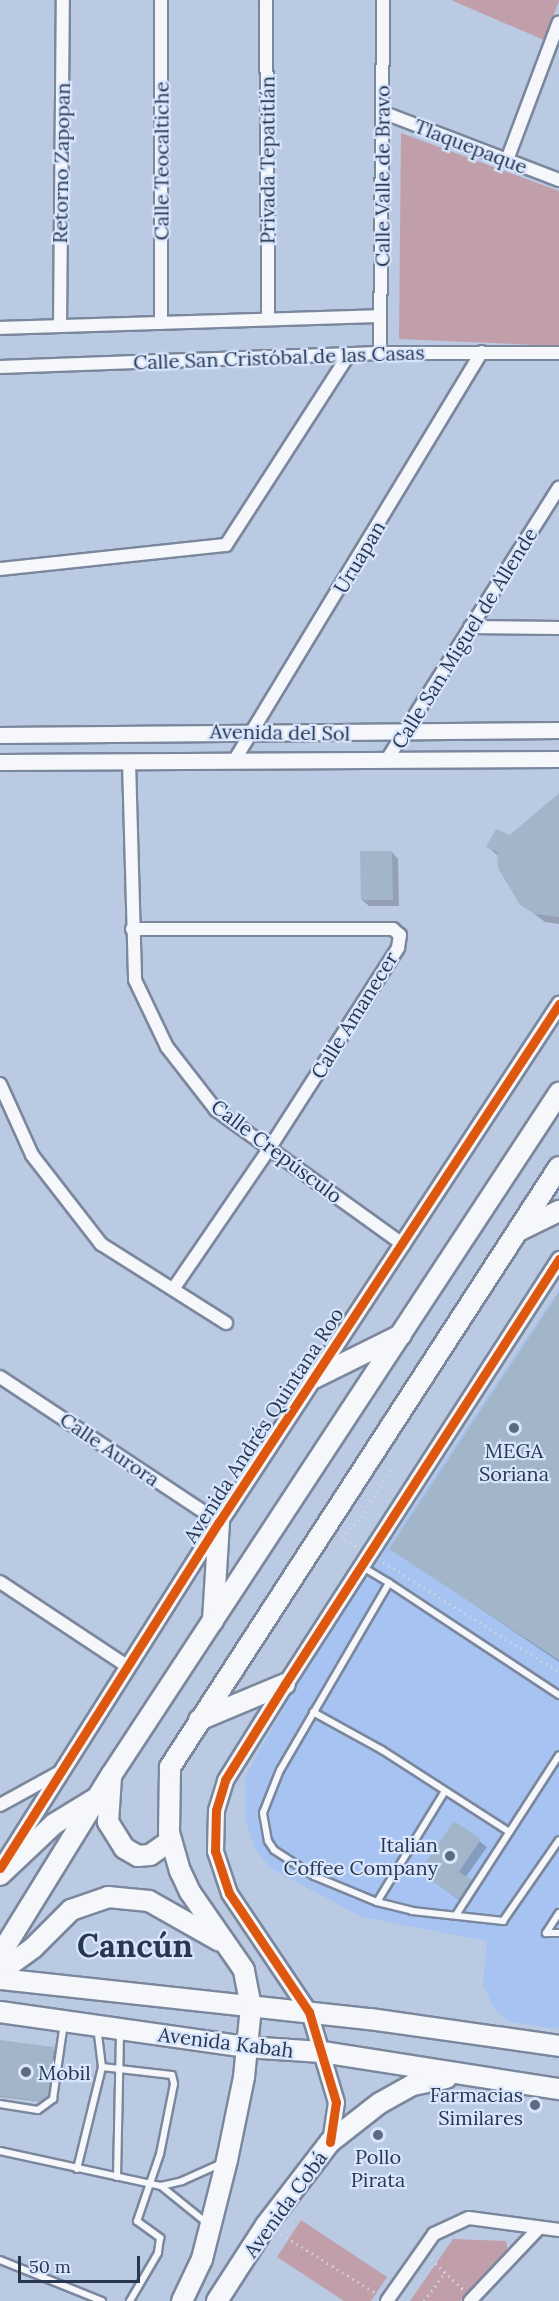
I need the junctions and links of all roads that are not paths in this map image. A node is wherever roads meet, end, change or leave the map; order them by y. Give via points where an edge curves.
1 (63, 0) edge
2 (161, 0) edge
3 (266, 0) edge
4 (383, 0) edge
5 (559, 22) edge
6 (382, 112) junction
7 (507, 160) junction
8 (559, 180) edge
9 (380, 316) junction
10 (268, 319) junction
11 (160, 323) junction
12 (60, 326) junction
13 (0, 328) edge
14 (380, 352) junction
15 (482, 352) junction
16 (559, 352) edge
17 (349, 354) junction
18 (0, 367) edge
19 (559, 488) edge
20 (0, 569) edge
21 (470, 627) junction
22 (559, 627) edge
23 (559, 730) edge
24 (255, 731) junction
25 (405, 734) junction
26 (0, 735) edge
27 (388, 758) junction
28 (559, 759) edge
29 (234, 761) junction
30 (0, 762) edge
31 (129, 762) junction
32 (132, 929) junction
33 (559, 1004) edge
34 (0, 1084) edge
35 (559, 1093) edge
36 (269, 1149) junction
37 (559, 1167) edge
38 (559, 1211) edge
39 (516, 1233) junction
40 (404, 1245) junction
41 (559, 1259) edge
42 (174, 1288) junction
43 (226, 1323) dead end
44 (401, 1335) junction
45 (0, 1377) edge
46 (314, 1378) junction
47 (219, 1522) junction
48 (365, 1560) junction
49 (0, 1582) edge
50 (389, 1583) junction
51 (213, 1624) junction
52 (127, 1666) junction
53 (285, 1684) junction
54 (559, 1695) edge
55 (313, 1712) junction
56 (200, 1720) junction
57 (559, 1755) edge
58 (61, 1772) junction
59 (112, 1774) junction
60 (445, 1791) junction
61 (98, 1797) junction
62 (0, 1805) edge
63 (509, 1832) junction
64 (559, 1840) edge
65 (170, 1841) junction
66 (0, 1868) edge
67 (0, 1875) edge
68 (377, 1902) junction
69 (559, 1913) edge
70 (456, 1915) junction
71 (559, 1933) edge
72 (225, 1943) junction
73 (0, 1955) edge
74 (0, 1972) edge
75 (0, 1978) edge
76 (251, 2007) junction
77 (0, 2012) edge
78 (309, 2012) junction
79 (65, 2020) junction
80 (95, 2024) junction
81 (120, 2029) junction
82 (559, 2046) edge
83 (246, 2047) junction
84 (322, 2052) junction
85 (102, 2067) junction
86 (116, 2067) junction
87 (461, 2076) junction
88 (559, 2089) edge
89 (0, 2104) edge
90 (330, 2142) junction
91 (0, 2151) edge
92 (227, 2160) junction
93 (77, 2169) junction
94 (117, 2177) junction
95 (152, 2184) junction
96 (161, 2186) junction
97 (210, 2226) junction
98 (539, 2228) junction
99 (559, 2230) edge
100 (0, 2260) edge
101 (472, 2300) edge
102 (102, 2301) edge
103 (129, 2301) edge
104 (182, 2301) edge
105 (217, 2301) edge
106 (388, 2301) edge

1 - 12 street, Retorno Zapopan
2 - 11 street, Calle Teocaltiche
3 - 10 street, Privada Tepatitlán
4 - 6 street, Calle Valle de Bravo
5 - 7 street
6 - 7 street, Tlaquepaque
6 - 9 street, Calle Valle de Bravo
7 - 8 street, Tlaquepaque
9 - 10 street
9 - 14 street, Calle Valle de Bravo
10 - 11 street
11 - 12 street
12 - 13 street
14 - 15 street, Calle San Cristóbal de las Casas
14 - 17 street, Calle San Cristóbal de las Casas
15 - 16 street, Calle San Cristóbal de las Casas
15 - 24 street, Uruapan
17 - 18 street, Calle San Cristóbal de las Casas
17 - 20 street via 226,545
19 - 21 street, Calle San Miguel de Allende
21 - 22 street
21 - 25 street, Calle San Miguel de Allende
23 - 25 street, Avenida del Sol
24 - 25 street, Avenida del Sol
24 - 26 street, Avenida del Sol
24 - 29 street, Uruapan
25 - 27 street, Calle San Miguel de Allende
27 - 28 street, Avenida del Sol
27 - 29 street, Avenida del Sol
29 - 31 street, Avenida del Sol
30 - 31 street, Avenida del Sol
31 - 32 street, Calle Crepúsculo
32 - 36 street, Calle Crepúsculo via 135,980 167,1047 216,1110
32 - 36 street, Calle Amanecer via 393,928 400,935 398,948
33 - 40 street, Avenida Andrés Quintana Roo
34 - 42 street via 32,1155 100,1244
35 - 44 main road
36 - 40 street, Calle Crepúsculo
36 - 42 street, Calle Amanecer
37 - 39 main road
38 - 39 main road
39 - 56 main road
40 - 46 street, Avenida Andrés Quintana Roo
41 - 48 street
42 - 43 street
44 - 46 main road
44 - 51 main road
45 - 47 street, Calle Aurora
46 - 47 street, Avenida Andrés Quintana Roo
47 - 51 main road
47 - 52 street, Avenida Andrés Quintana Roo
48 - 50 lane
48 - 53 street
49 - 52 street
50 - 54 lane
50 - 55 lane
51 - 59 main road
52 - 58 street, Avenida Andrés Quintana Roo
53 - 56 main road
53 - 78 street via 225,1780 216,1810 215,1851 230,1893
55 - 60 lane
55 - 68 lane via 280,1770 264,1813 268,1841 286,1860 314,1876
56 - 65 main road via 170,1767
57 - 63 lane
58 - 62 street
58 - 66 street, Avenida Andrés Quintana Roo
59 - 61 main road
59 - 65 main road via 108,1822 124,1848 138,1856 150,1855
60 - 63 lane
60 - 68 lane
61 - 67 main road via 54,1824
61 - 73 main road
63 - 70 lane
64 - 70 lane via 503,1921
65 - 72 main road via 190,1892
68 - 70 lane via 412,1911
69 - 71 lane via 546,1933
72 - 74 main road via 149,1901 108,1897 71,1910 33,1948
72 - 76 main road via 244,1970
75 - 76 main road, Avenida Kabah
76 - 78 main road, Avenida Kabah
76 - 83 main road
77 - 79 main road, Avenida Kabah
78 - 82 main road, Avenida Kabah
78 - 84 street
79 - 80 main road, Avenida Kabah
79 - 89 lane via 53,2099 38,2110
80 - 81 main road, Avenida Kabah
80 - 85 lane
81 - 83 main road, Avenida Kabah
81 - 86 lane
83 - 84 main road, Avenida Kabah
83 - 92 main road
84 - 87 main road, Avenida Kabah
84 - 90 street via 336,2102
85 - 86 lane
85 - 93 lane
86 - 94 lane via 121,2115
86 - 95 lane via 172,2075 174,2084
87 - 88 main road, Avenida Kabah
87 - 90 main road, Avenida Cobá via 413,2085 380,2103
90 - 105 main road, Avenida Cobá via 267,2225
91 - 93 lane
92 - 96 lane via 206,2172
92 - 97 main road
93 - 94 lane
94 - 95 lane
95 - 96 lane
95 - 103 lane via 137,2221 160,2238 158,2253
96 - 97 lane
97 - 104 main road via 202,2259
98 - 99 street
98 - 101 street
98 - 106 street via 470,2218 434,2234
100 - 102 lane

